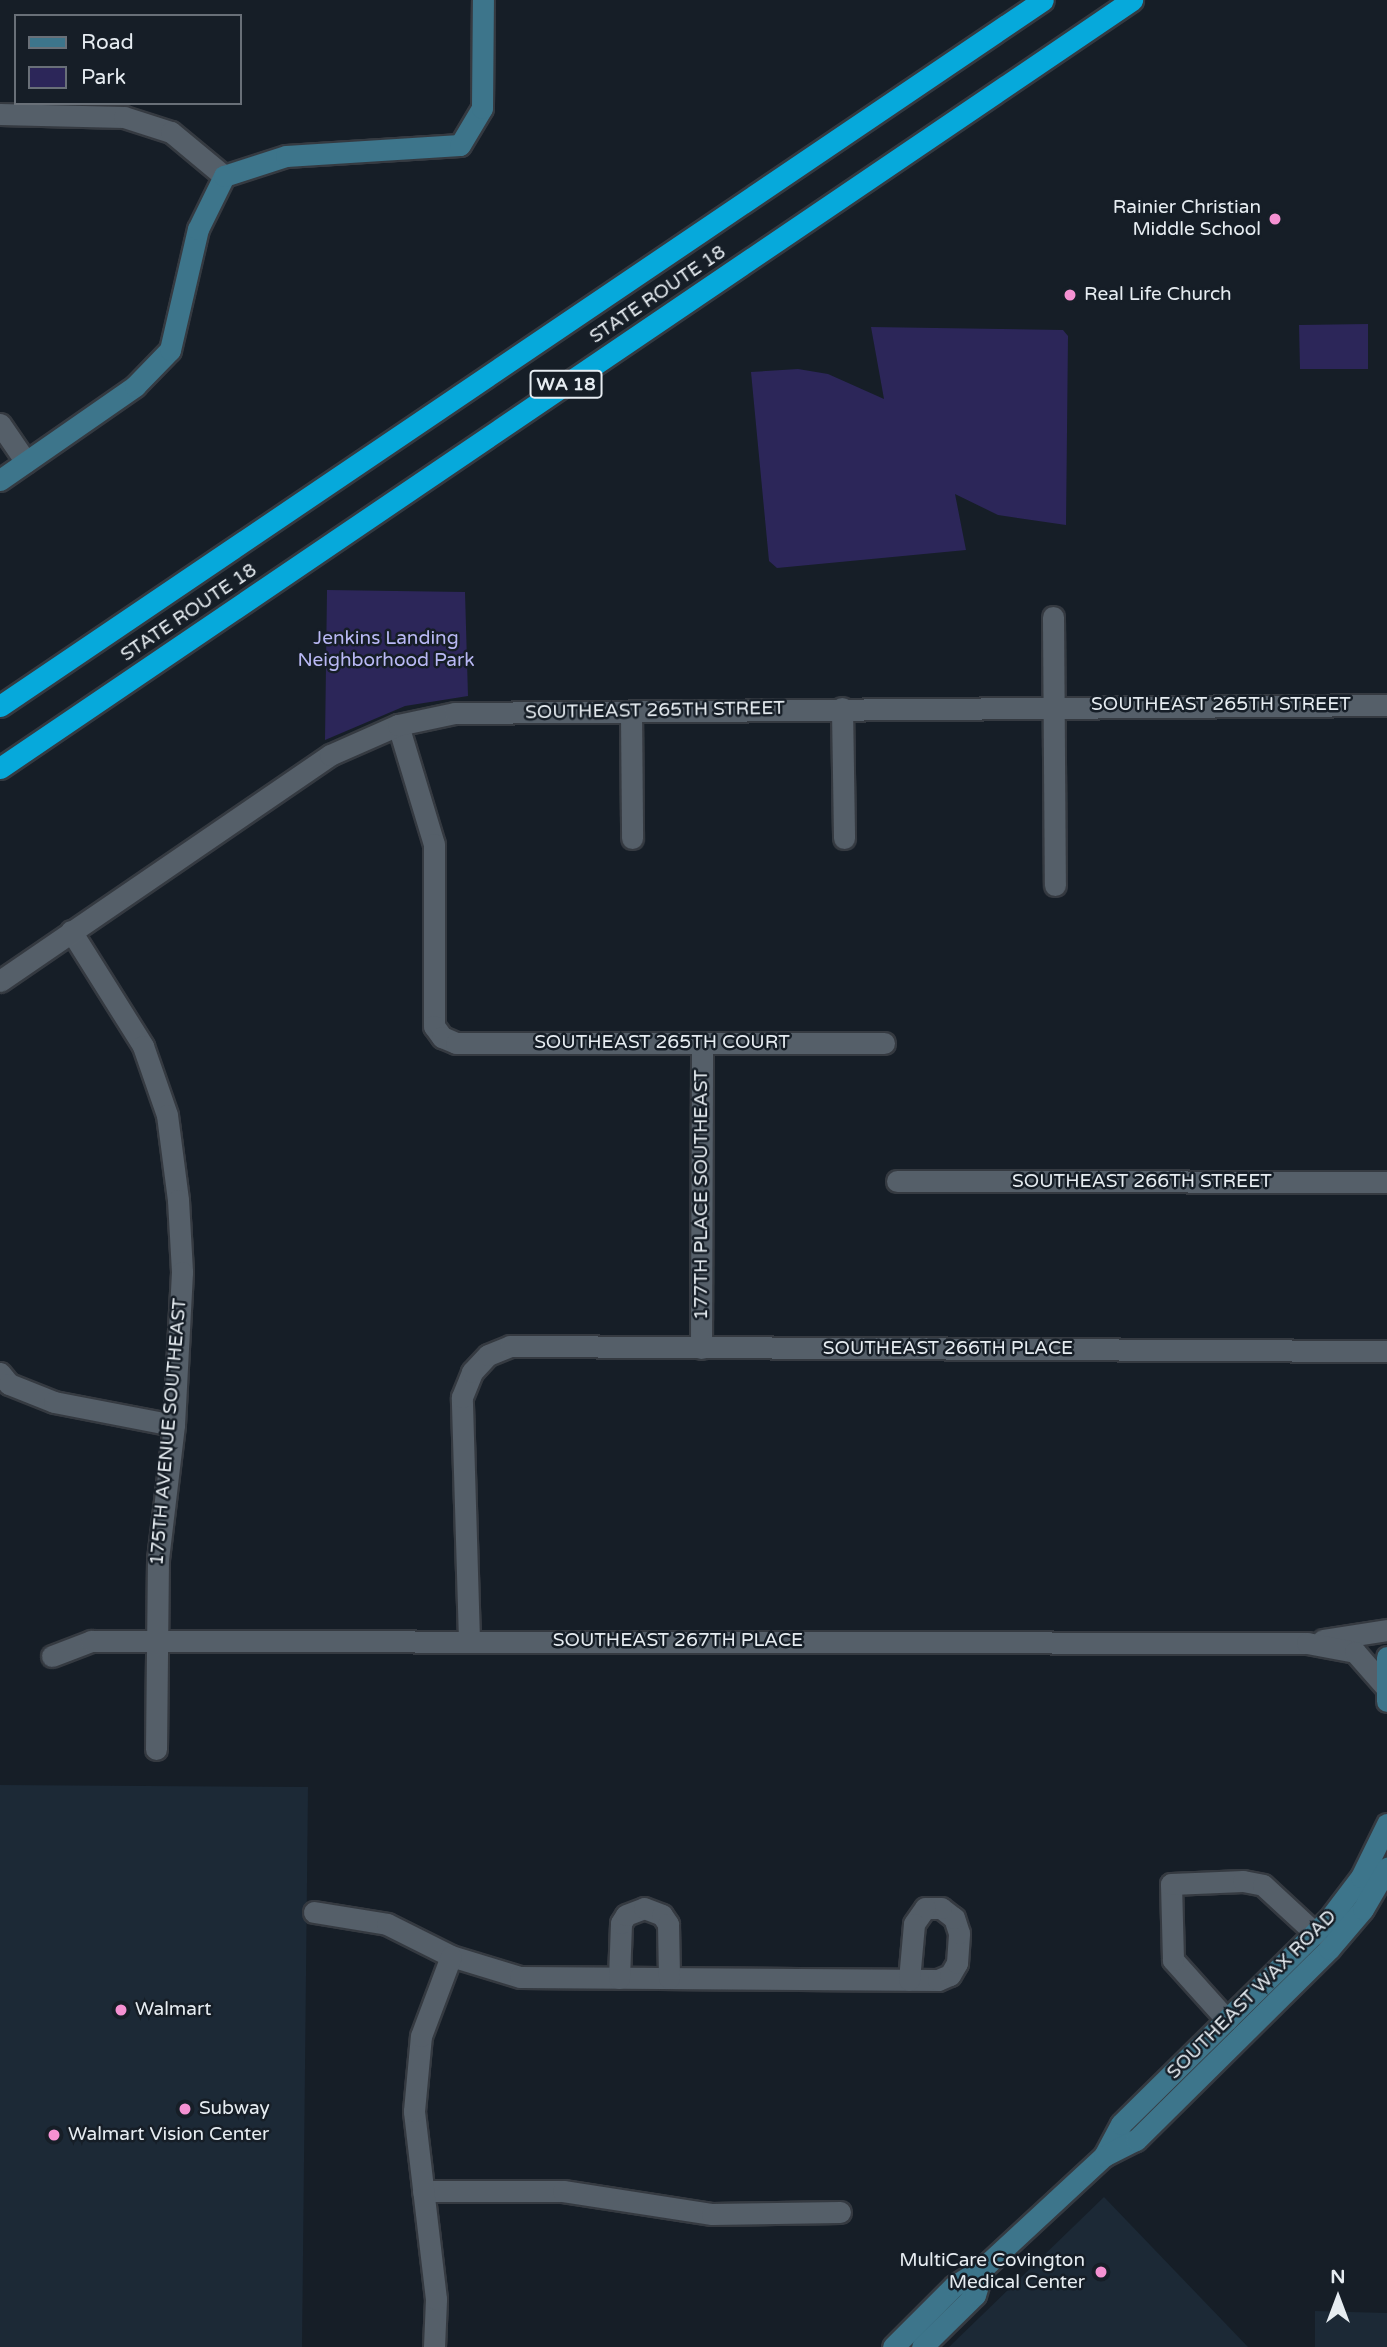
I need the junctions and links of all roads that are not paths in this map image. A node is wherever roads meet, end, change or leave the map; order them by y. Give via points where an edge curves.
1 (483, 0) edge
2 (1043, 0) edge
3 (1132, 0) edge
4 (0, 114) edge
5 (224, 176) junction
6 (0, 424) edge
7 (26, 462) junction
8 (0, 480) edge
9 (1053, 617) dead end
10 (1054, 705) junction
11 (1387, 705) edge
12 (0, 706) edge
13 (842, 708) junction
14 (631, 712) junction
15 (398, 725) junction
16 (0, 768) edge
17 (632, 838) dead end
18 (844, 838) dead end
19 (1055, 885) dead end
20 (71, 931) junction
21 (0, 981) edge
22 (702, 1043) junction
23 (884, 1043) dead end
24 (897, 1181) dead end
25 (1387, 1182) edge
26 (701, 1348) junction
27 (1387, 1351) edge
28 (0, 1373) edge
29 (174, 1425) junction
30 (1387, 1630) edge
31 (469, 1640) junction
32 (157, 1641) junction
33 (1307, 1643) junction
34 (52, 1656) dead end
35 (1387, 1657) edge
36 (1385, 1693) edge
37 (156, 1749) dead end
38 (1387, 1824) edge
39 (1387, 1868) edge
40 (314, 1912) dead end
41 (1316, 1934) junction
42 (452, 1956) junction
43 (619, 1978) junction
44 (670, 1978) junction
45 (909, 1980) dead end
46 (1227, 2020) junction
47 (1104, 2156) junction
48 (423, 2191) junction
49 (841, 2213) dead end
50 (983, 2268) junction
51 (434, 2347) edge
52 (893, 2347) edge
53 (922, 2347) edge

1 - 5 street via 482,108 460,145 286,156
2 - 12 highway, STATE ROUTE 18 / WA 18
3 - 16 highway, STATE ROUTE 18 / WA 18
4 - 5 street via 124,117 171,132
5 - 7 street via 198,229 170,350 135,386
6 - 7 street
7 - 8 street
9 - 10 street
10 - 11 street, SOUTHEAST 265TH STREET
10 - 13 street, SOUTHEAST 265TH STREET
10 - 19 street
13 - 14 street, SOUTHEAST 265TH STREET
13 - 18 street
14 - 15 street, SOUTHEAST 265TH STREET via 455,713
14 - 17 street
15 - 20 street, SOUTHEAST 265TH STREET via 330,755
15 - 22 street, SOUTHEAST 265TH COURT via 434,844 434,1026 442,1037 456,1043
20 - 21 street, SOUTHEAST 265TH STREET
20 - 29 street, 175TH AVENUE SOUTHEAST via 143,1046 167,1115 182,1272
22 - 23 street, SOUTHEAST 265TH COURT
22 - 26 street, 177TH PLACE SOUTHEAST
24 - 25 street, SOUTHEAST 266TH STREET
26 - 27 street, SOUTHEAST 266TH PLACE
26 - 31 street, SOUTHEAST 266TH PLACE via 510,1346 488,1355 472,1372 462,1397
28 - 29 street via 9,1384 54,1402
29 - 32 street, 175TH AVENUE SOUTHEAST via 158,1559
30 - 33 street, SOUTHEAST 267TH PLACE
31 - 32 street, SOUTHEAST 267TH PLACE
31 - 33 street, SOUTHEAST 267TH PLACE
32 - 34 street, SOUTHEAST 267TH PLACE via 91,1641
32 - 37 street, 175TH AVENUE SOUTHEAST
33 - 36 street, SOUTHEAST 267TH PLACE via 1355,1652
35 - 36 street
38 - 41 street, SOUTHEAST WAX ROAD via 1360,1877
39 - 47 street, SOUTHEAST WAX ROAD via 1363,1909 1329,1949 1136,2140
40 - 42 street via 387,1924
41 - 46 street, SOUTHEAST WAX ROAD
41 - 46 street via 1263,1885 1243,1881 1171,1884 1173,1960
42 - 43 street via 520,1977
42 - 48 street via 421,2036 416,2070 414,2111
43 - 44 street
43 - 44 street via 621,1923 626,1915 644,1908 662,1915 668,1924
44 - 45 street
46 - 47 street, SOUTHEAST WAX ROAD via 1121,2124
47 - 50 street, SOUTHEAST WAX ROAD
48 - 49 street via 564,2191 712,2214
48 - 51 street via 436,2299
50 - 52 street, SOUTHEAST WAX ROAD via 954,2286
50 - 53 street, SOUTHEAST WAX ROAD via 975,2295

